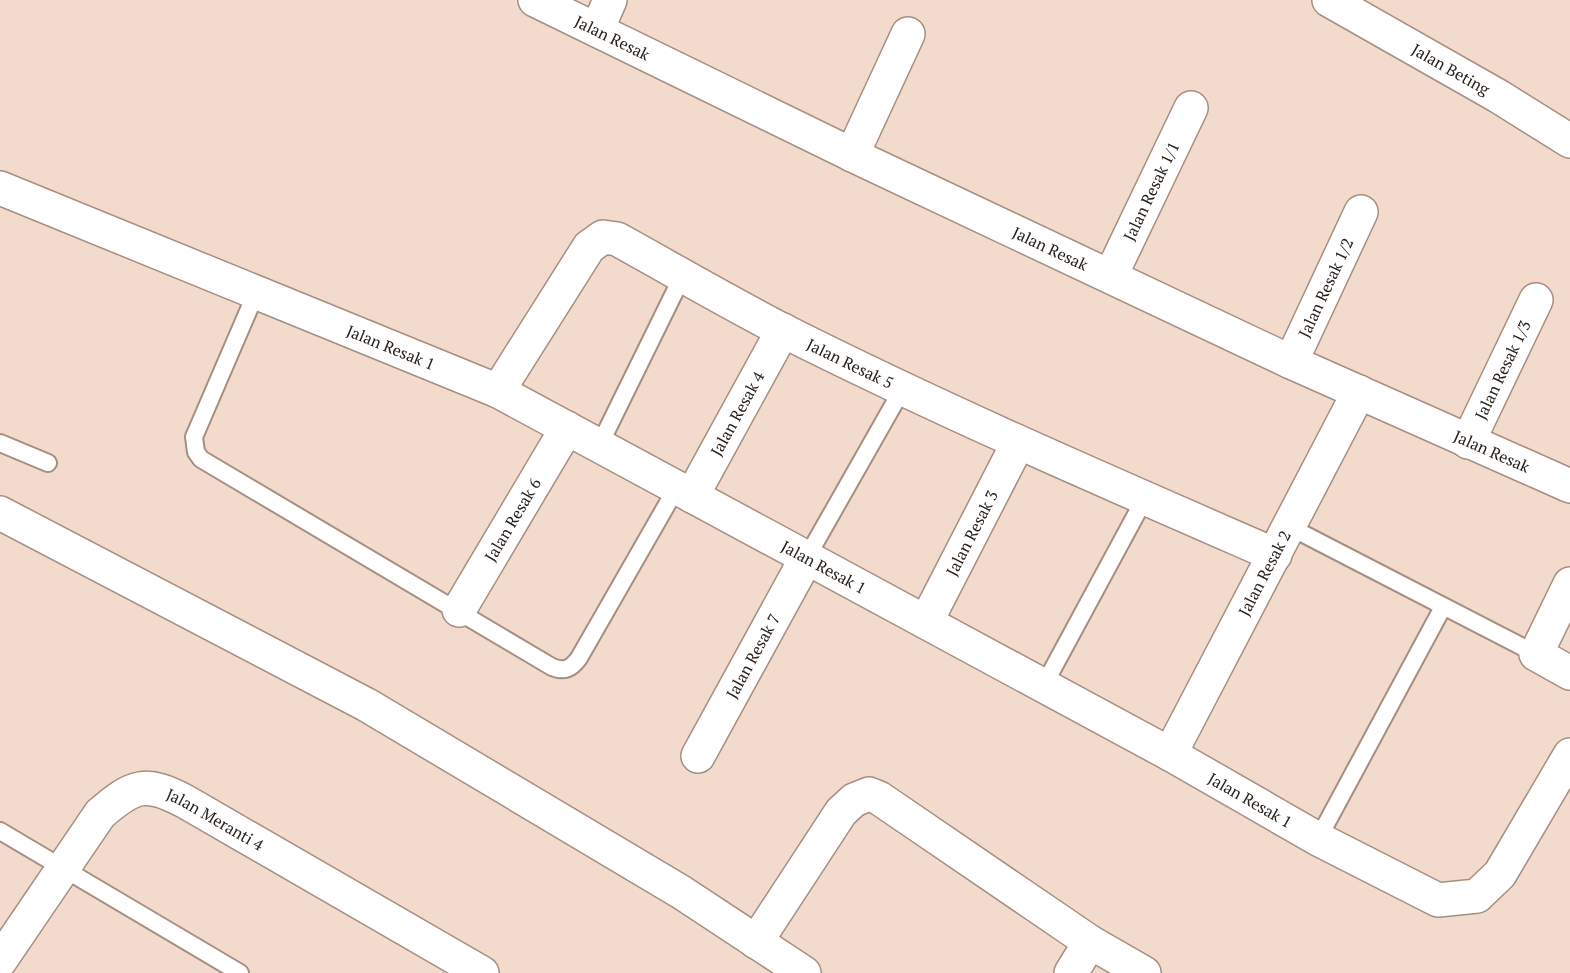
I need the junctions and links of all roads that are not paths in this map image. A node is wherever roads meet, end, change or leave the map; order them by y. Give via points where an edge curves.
1 (535, 0) edge
2 (610, 0) edge
3 (1329, 0) edge
4 (597, 30) junction
5 (908, 34) dead end
6 (1191, 108) dead end
7 (1570, 141) edge
8 (852, 154) junction
9 (0, 188) edge
10 (1361, 212) dead end
11 (683, 275) junction
12 (1111, 275) junction
13 (256, 293) junction
14 (1536, 300) dead end
15 (783, 330) junction
16 (1292, 362) junction
17 (903, 388) junction
18 (498, 391) junction
19 (1359, 392) junction
20 (567, 428) junction
21 (1468, 442) junction
22 (0, 443) edge
23 (1018, 443) junction
24 (599, 446) junction
25 (48, 463) dead end
26 (1570, 486) edge
27 (684, 491) junction
28 (1145, 498) junction
29 (0, 513) edge
30 (1283, 541) junction
31 (807, 558) junction
32 (1570, 584) edge
33 (1443, 607) junction
34 (459, 610) junction
35 (926, 622) junction
36 (1536, 654) junction
37 (1570, 673) edge
38 (1044, 685) junction
39 (1170, 754) junction
40 (1570, 755) edge
41 (698, 756) dead end
42 (0, 831) edge
43 (1318, 839) junction
44 (61, 869) junction
45 (756, 942) junction
46 (1090, 942) junction
47 (0, 962) edge
48 (240, 973) edge
49 (482, 973) edge
50 (804, 973) edge
51 (1071, 973) edge
52 (1144, 973) edge

1 - 4 street, Jalan Resak
2 - 4 street
3 - 7 street, Jalan Beting
4 - 8 street, Jalan Resak
5 - 8 street
6 - 12 street, Jalan Resak 1/1
8 - 12 street, Jalan Resak
9 - 13 street, Jalan Resak 1
10 - 16 street, Jalan Resak 1/2
11 - 15 street, Jalan Resak 5
11 - 18 street, Jalan Resak 5 via 617,239 603,237 579,260
11 - 24 lane
12 - 16 street, Jalan Resak
13 - 18 street, Jalan Resak 1
13 - 34 lane via 194,437 196,452 201,459
14 - 21 street, Jalan Resak 1/3
15 - 17 street, Jalan Resak 5
15 - 27 street, Jalan Resak 4
16 - 19 street, Jalan Resak
17 - 23 street, Jalan Resak 5
17 - 31 lane
18 - 20 street, Jalan Resak 1
19 - 21 street, Jalan Resak
19 - 30 street, Jalan Resak 2
20 - 24 street, Jalan Resak 1
20 - 34 street, Jalan Resak 6
21 - 26 street, Jalan Resak
22 - 25 lane
23 - 28 street, Jalan Resak 5
23 - 35 street, Jalan Resak 3
24 - 27 street, Jalan Resak 1
27 - 31 street, Jalan Resak 1
27 - 34 lane via 573,667 561,671 552,668
28 - 30 street, Jalan Resak 5
28 - 38 lane
29 - 45 street via 367,705 681,892
30 - 33 lane
30 - 39 street, Jalan Resak 2
31 - 35 street, Jalan Resak 1
31 - 41 street, Jalan Resak 7
32 - 36 street
33 - 36 lane
33 - 43 lane
35 - 38 street, Jalan Resak 1
36 - 37 street
38 - 39 street, Jalan Resak 1
39 - 43 street, Jalan Resak 1
40 - 43 street, Jalan Resak 1 via 1500,874 1477,896 1438,900
42 - 44 lane
44 - 47 street, Jalan Meranti 4
44 - 48 lane
44 - 49 street, Jalan Meranti 4 via 100,814 118,798 139,787 161,789
45 - 46 street via 841,812 854,800 869,794
45 - 50 street
46 - 51 street
46 - 52 street

